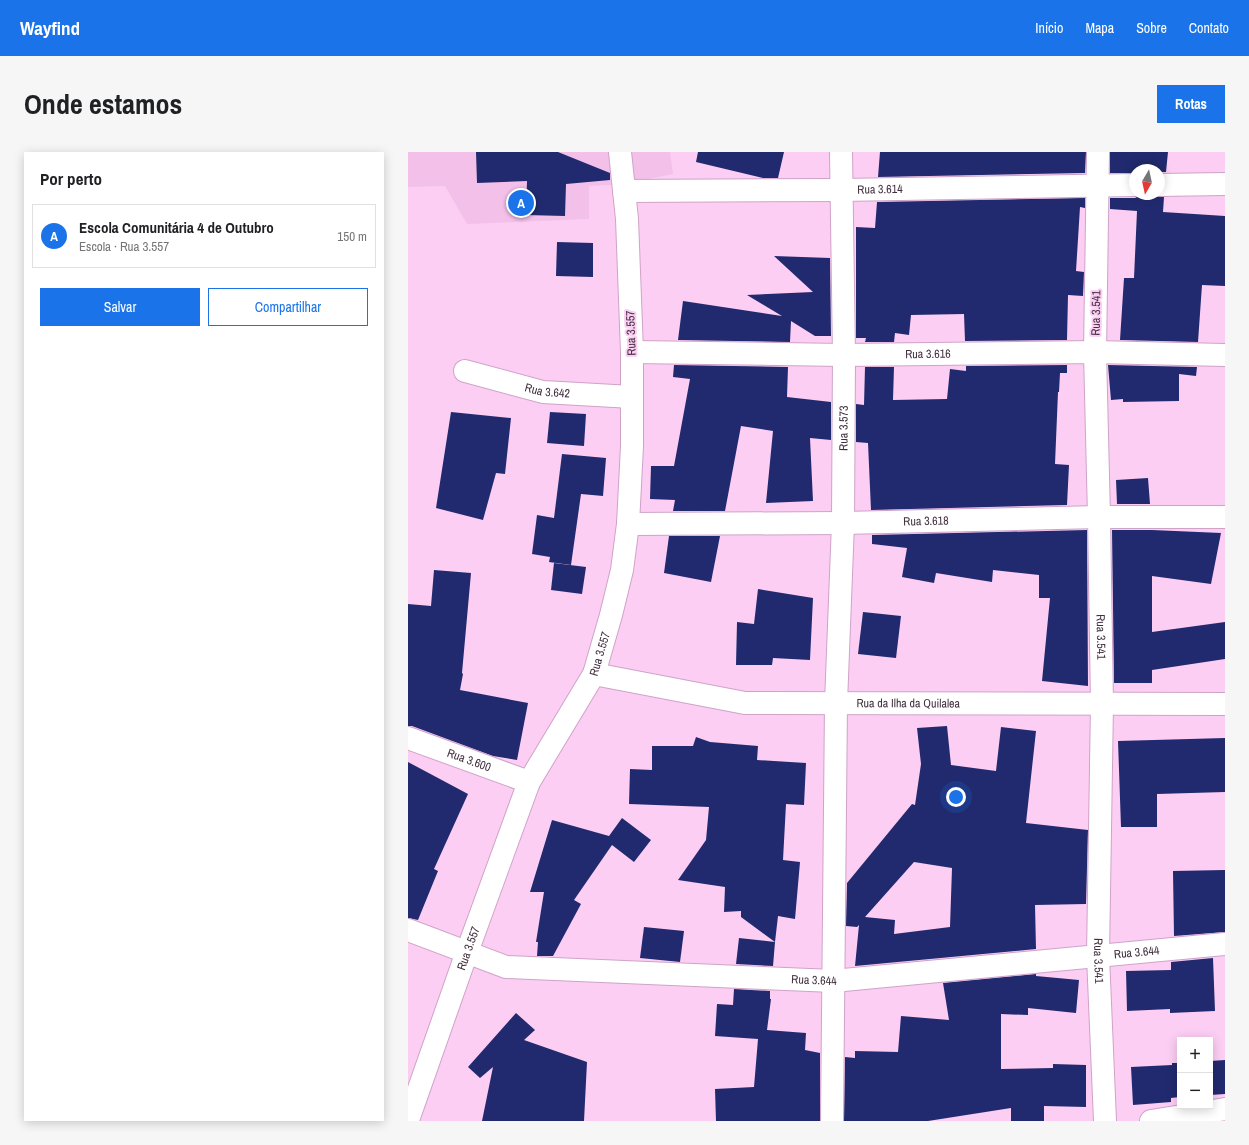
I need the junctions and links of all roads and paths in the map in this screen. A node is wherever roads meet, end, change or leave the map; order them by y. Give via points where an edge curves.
1 (620, 152) edge
2 (841, 152) edge
3 (1098, 152) edge
4 (1225, 184) edge
5 (1098, 185) junction
6 (1129, 185) edge
7 (1165, 185) edge
8 (624, 190) junction
9 (842, 190) junction
10 (632, 352) junction
11 (1095, 352) junction
12 (844, 355) junction
13 (1225, 355) edge
14 (465, 371) dead end
15 (632, 397) junction
16 (1099, 517) junction
17 (1225, 517) edge
18 (843, 523) junction
19 (628, 524) junction
20 (594, 674) junction
21 (836, 703) junction
22 (1102, 704) junction
23 (1225, 704) edge
24 (408, 738) edge
25 (530, 782) junction
26 (408, 930) edge
27 (1225, 944) edge
28 (467, 952) junction
29 (1098, 956) junction
30 (833, 981) junction
31 (1225, 1109) edge
32 (408, 1120) edge
33 (832, 1121) edge
34 (1105, 1121) edge
35 (1151, 1121) edge

1 - 8 street, Rua 3.557
2 - 9 street, Rua 3.573
3 - 5 street, Rua 3.541
4 - 7 street
5 - 6 street, Rua 3.614
5 - 9 street, Rua 3.614
5 - 11 street, Rua 3.541
8 - 9 street, Rua 3.614
8 - 10 street, Rua 3.557
9 - 12 street, Rua 3.573
10 - 12 street, Rua 3.616
10 - 15 street, Rua 3.557
11 - 12 street, Rua 3.616
11 - 13 street, Rua 3.616
11 - 16 street, Rua 3.541
12 - 18 street, Rua 3.573
14 - 15 street, Rua 3.642 via 543,392
15 - 19 street, Rua 3.557
16 - 17 street, Rua 3.618
16 - 18 street, Rua 3.618
16 - 22 street, Rua 3.541
18 - 19 street, Rua 3.618
18 - 21 street, Rua 3.573
19 - 20 street, Rua 3.557 via 622,570 612,615
20 - 21 street, Rua da Ilha da Quilalea via 745,703
20 - 25 street, Rua 3.557
21 - 22 street, Rua da Ilha da Quilalea
21 - 30 street, Rua 3.573
22 - 23 street, Rua da Ilha da Quilalea
22 - 29 street, Rua 3.541
24 - 25 street, Rua 3.600
25 - 28 street, Rua 3.557
26 - 28 street, Rua 3.644
27 - 29 street, Rua 3.644
28 - 30 street, Rua 3.644 via 506,967
28 - 32 street, Rua 3.557
29 - 30 street, Rua 3.644
29 - 34 street, Rua 3.541
30 - 33 street, Rua 3.573
31 - 35 street

